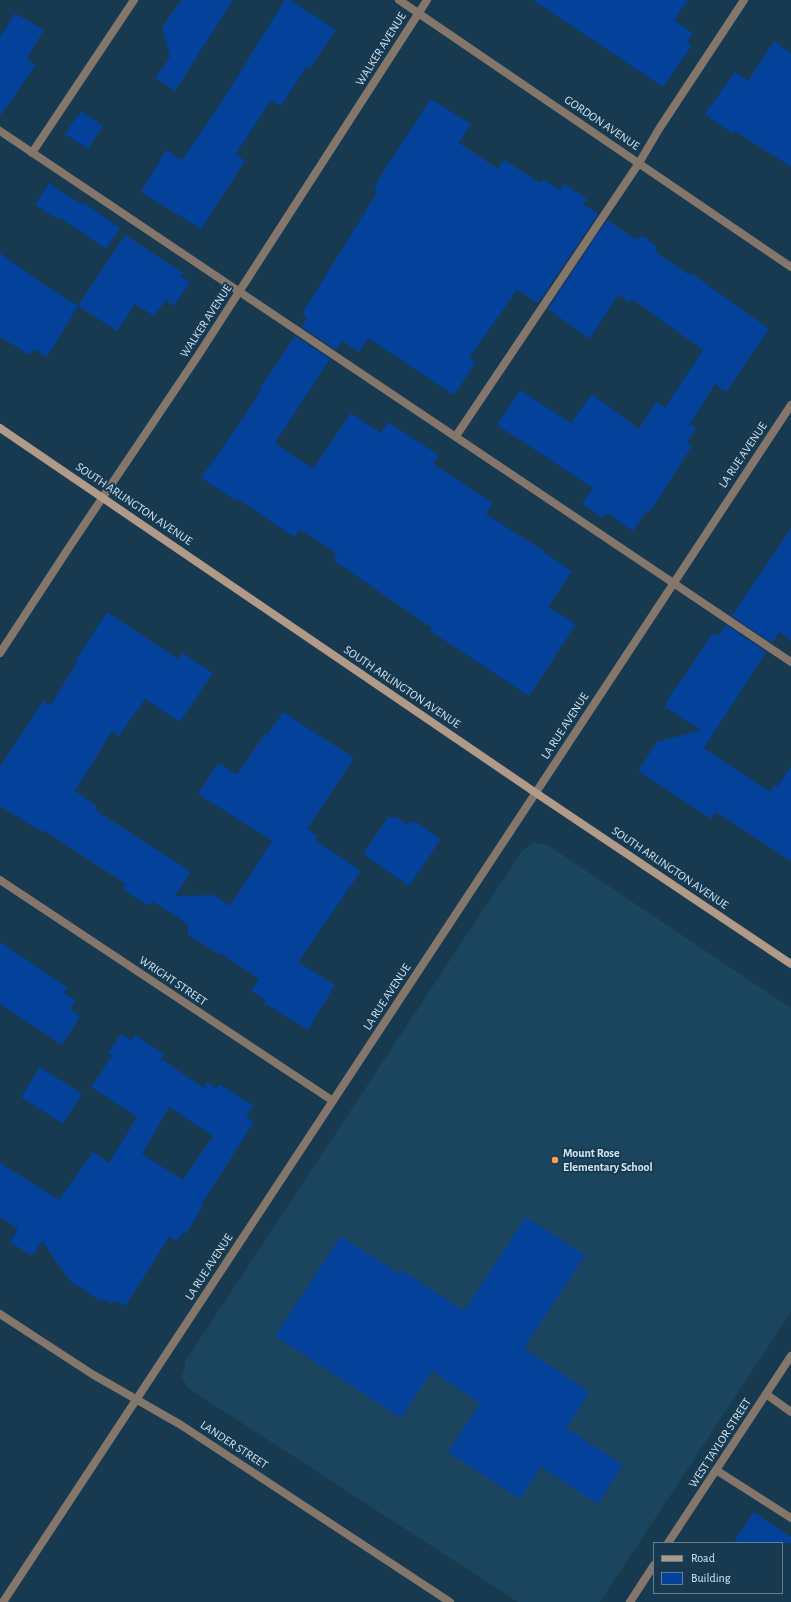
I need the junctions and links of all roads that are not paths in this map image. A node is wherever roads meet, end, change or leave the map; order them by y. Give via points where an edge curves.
1 (134, 0) edge
2 (399, 0) edge
3 (427, 0) edge
4 (744, 0) edge
5 (418, 13) junction
6 (0, 131) edge
7 (32, 153) junction
8 (639, 163) junction
9 (791, 267) edge
10 (240, 292) junction
11 (791, 405) edge
12 (0, 428) edge
13 (456, 436) junction
14 (103, 498) junction
15 (673, 582) junction
16 (0, 653) edge
17 (791, 662) edge
18 (536, 793) junction
19 (0, 880) edge
20 (791, 964) edge
21 (333, 1101) junction
22 (0, 1314) edge
23 (791, 1356) edge
24 (766, 1394) junction
25 (136, 1399) junction
26 (791, 1412) edge
27 (716, 1470) junction
28 (791, 1518) edge
29 (669, 1542) edge
30 (653, 1567) edge
31 (3, 1602) edge
32 (450, 1602) edge
33 (630, 1602) edge

1 - 7 street
2 - 5 street, GORDON AVENUE
3 - 5 street, WALKER AVENUE
4 - 8 street
5 - 8 street, GORDON AVENUE
5 - 10 street, WALKER AVENUE
6 - 7 street
7 - 10 street
8 - 9 street, GORDON AVENUE
8 - 13 street
10 - 13 street
10 - 14 street, WALKER AVENUE
11 - 15 street, LA RUE AVENUE
12 - 14 main road, SOUTH ARLINGTON AVENUE
13 - 15 street
14 - 16 street, WALKER AVENUE
14 - 18 main road, SOUTH ARLINGTON AVENUE
15 - 17 street
15 - 18 street, LA RUE AVENUE
18 - 20 main road, SOUTH ARLINGTON AVENUE
18 - 21 street, LA RUE AVENUE
19 - 21 street, WRIGHT STREET
21 - 25 street, LA RUE AVENUE
22 - 25 street, LANDER STREET via 92,1374
23 - 24 street, WEST TAYLOR STREET
24 - 26 street
24 - 27 street, WEST TAYLOR STREET
25 - 31 street, LA RUE AVENUE
25 - 32 street, LANDER STREET via 181,1425
27 - 28 street
27 - 29 street, WEST TAYLOR STREET
30 - 33 street

